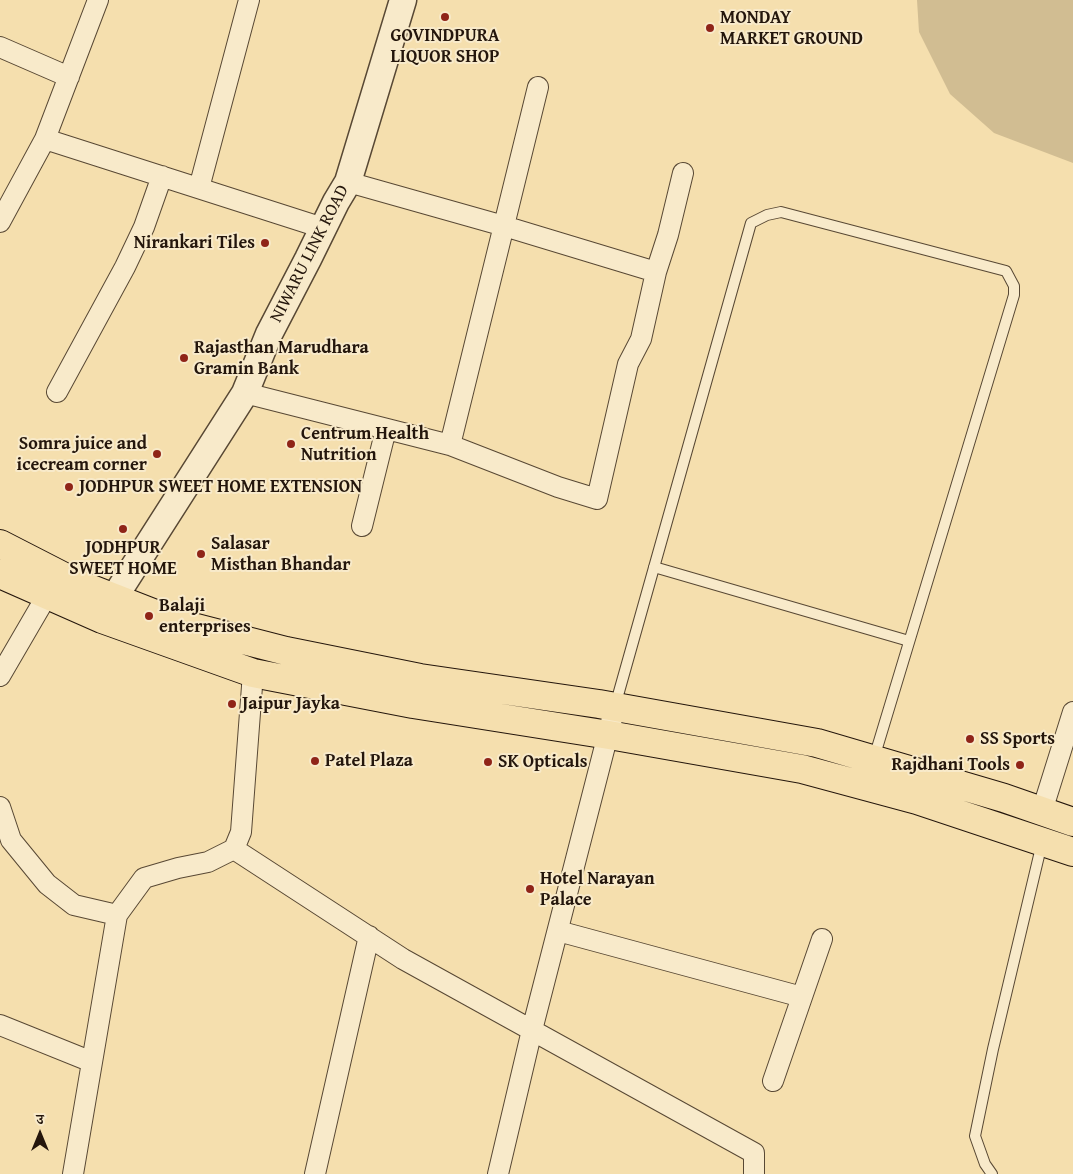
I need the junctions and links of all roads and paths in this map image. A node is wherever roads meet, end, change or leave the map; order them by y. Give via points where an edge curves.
1 (98, 0) edge
2 (249, 0) edge
3 (402, 0) edge
4 (0, 47) edge
5 (69, 77) junction
6 (538, 87) dead end
7 (45, 138) junction
8 (683, 173) dead end
9 (162, 176) junction
10 (348, 182) junction
11 (199, 188) junction
12 (0, 222) edge
13 (504, 226) junction
14 (323, 228) junction
15 (656, 272) junction
16 (58, 392) dead end
17 (245, 393) junction
18 (386, 429) junction
19 (450, 445) junction
20 (362, 526) dead end
21 (0, 544) edge
22 (654, 567) junction
23 (0, 574) edge
24 (53, 585) junction
25 (108, 608) junction
26 (909, 640) junction
27 (3, 665) edge
28 (253, 673) junction
29 (615, 707) junction
30 (1073, 712) edge
31 (609, 736) junction
32 (873, 760) junction
33 (0, 807) edge
34 (1060, 818) edge
35 (1058, 847) edge
36 (234, 849) junction
37 (117, 915) junction
38 (558, 931) junction
39 (369, 936) junction
40 (822, 939) dead end
41 (802, 997) junction
42 (0, 1025) edge
43 (532, 1030) junction
44 (92, 1062) junction
45 (773, 1081) dead end
46 (73, 1174) edge
47 (315, 1174) edge
48 (498, 1174) edge
49 (754, 1174) edge
50 (992, 1174) edge

1 - 5 street
2 - 11 street
3 - 10 street, NIWARU LINK ROAD
4 - 5 street
5 - 7 street
6 - 13 street
7 - 9 street
7 - 12 street
8 - 15 street
9 - 11 street
9 - 16 street via 125,268
10 - 13 street
10 - 14 street, NIWARU LINK ROAD
11 - 14 street
13 - 15 street
13 - 19 street
14 - 17 street, NIWARU LINK ROAD via 269,334
15 - 19 street via 641,339 628,364 597,499
17 - 18 street
17 - 25 street, NIWARU LINK ROAD
18 - 19 street
18 - 20 street
21 - 24 main road
22 - 26 lane
22 - 26 lane via 751,223 781,212 1006,271 1014,286 1014,295
22 - 29 lane
23 - 24 main road
24 - 25 main road
24 - 27 street
25 - 28 main road
25 - 29 main road via 286,651 420,678
26 - 32 lane
28 - 31 main road via 413,704
28 - 36 street via 241,832
29 - 31 street
29 - 32 main road via 817,743
30 - 34 street
31 - 35 main road via 802,769 917,800
31 - 38 street
32 - 34 main road via 1004,798
33 - 37 street via 12,840 47,884 74,905
34 - 35 main road
35 - 50 lane via 996,1040 975,1136
36 - 37 street via 208,862 144,878
36 - 39 street
37 - 44 street
38 - 41 street
38 - 43 street
39 - 43 street via 403,959
39 - 47 street
40 - 41 street
41 - 45 street
42 - 44 street
43 - 48 street
43 - 49 street via 754,1153
44 - 46 street

